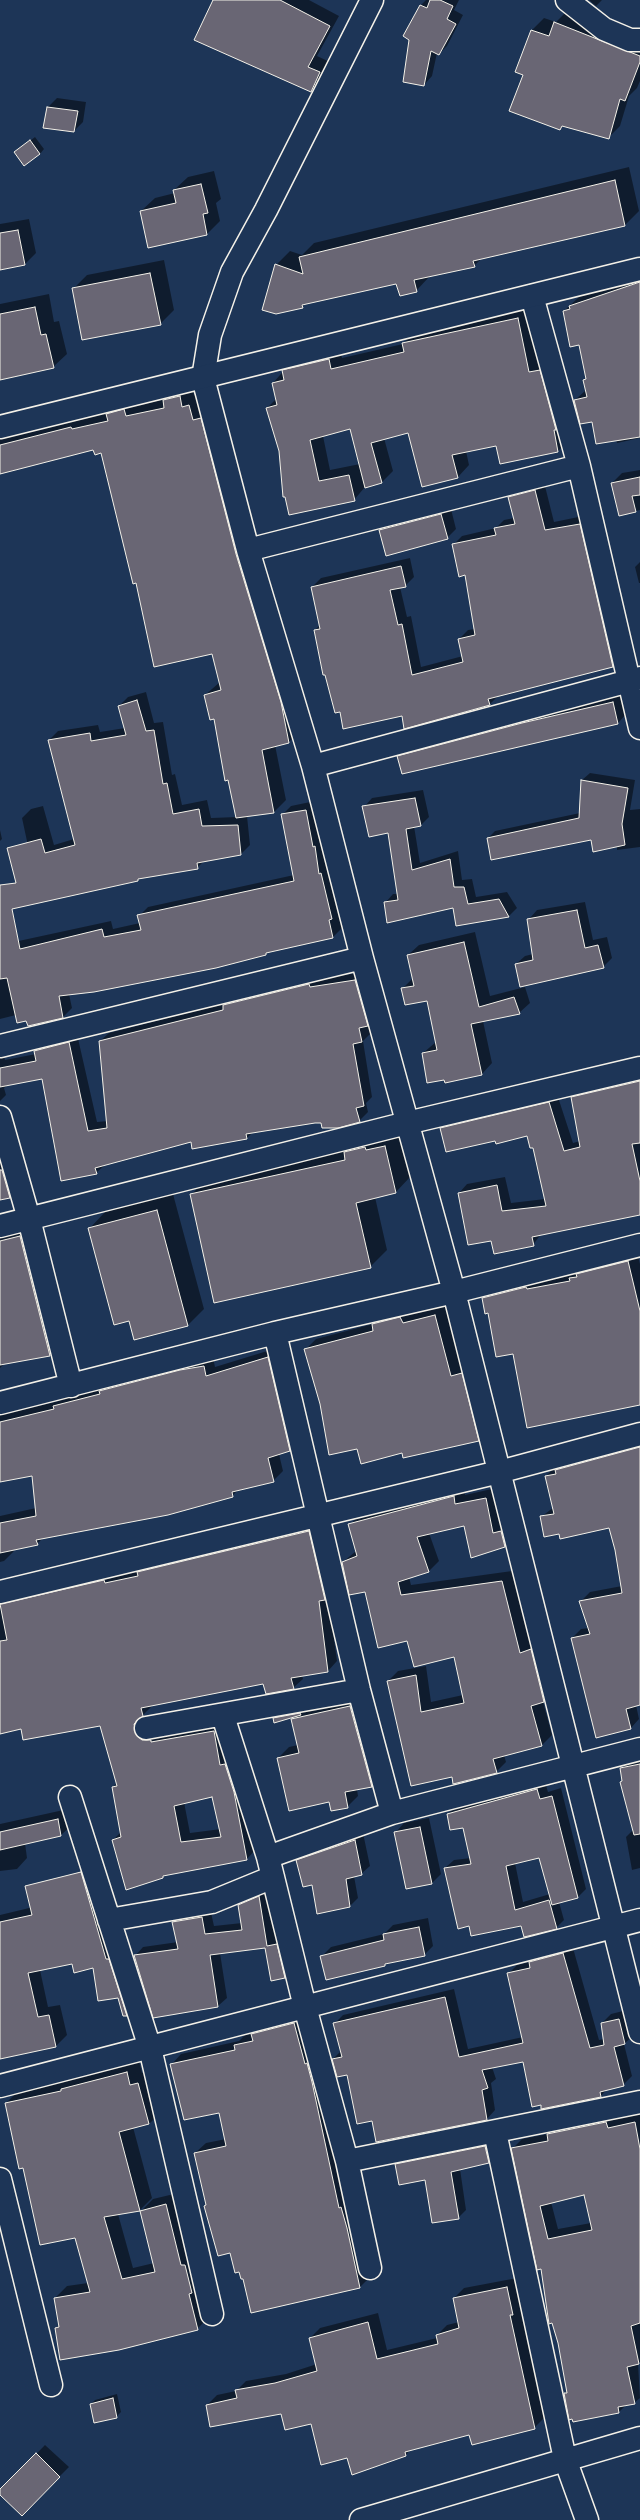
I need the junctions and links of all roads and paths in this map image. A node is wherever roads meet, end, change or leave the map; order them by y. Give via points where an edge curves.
1 (372, 0) edge
2 (566, 0) edge
3 (640, 40) edge
4 (640, 269) edge
5 (532, 296) junction
6 (203, 378) junction
7 (0, 427) edge
8 (579, 466) junction
9 (248, 550) junction
10 (634, 679) edge
11 (640, 728) edge
12 (313, 766) junction
13 (362, 958) junction
14 (0, 1046) edge
15 (640, 1068) edge
16 (0, 1117) edge
17 (406, 1123) junction
18 (29, 1219) junction
19 (0, 1226) edge
20 (640, 1245) edge
21 (454, 1292) junction
22 (275, 1333) junction
23 (71, 1386) junction
24 (0, 1403) edge
25 (640, 1434) edge
26 (498, 1472) junction
27 (319, 1514) junction
28 (0, 1592) edge
29 (359, 1690) junction
30 (223, 1716) junction
31 (146, 1728) dead end
32 (640, 1749) edge
33 (572, 1766) junction
34 (70, 1797) dead end
35 (392, 1813) junction
36 (271, 1867) junction
37 (109, 1920) junction
38 (640, 1920) edge
39 (612, 1926) junction
40 (305, 2007) junction
41 (640, 2032) edge
42 (150, 2048) junction
43 (0, 2086) edge
44 (640, 2102) edge
45 (495, 2132) junction
46 (347, 2161) junction
47 (0, 2179) edge
48 (370, 2268) dead end
49 (212, 2314) dead end
50 (51, 2385) dead end
51 (640, 2438) edge
52 (565, 2459) junction
53 (361, 2520) edge
54 (587, 2520) edge

1 - 6 street via 232,272 210,335
2 - 3 street via 604,29 630,40
4 - 5 street
5 - 6 street
5 - 8 street
6 - 7 street
6 - 9 street
8 - 9 street
8 - 10 street
9 - 12 street
10 - 11 street
10 - 12 street
12 - 13 street
13 - 14 street
13 - 17 street
15 - 17 street
16 - 18 street
17 - 18 street
17 - 21 street
18 - 19 street
18 - 23 street
20 - 21 street
21 - 22 street
21 - 26 street
22 - 23 street
22 - 27 street
23 - 24 street
25 - 26 street
26 - 27 street
26 - 33 street
27 - 28 street
27 - 29 street
29 - 30 street
29 - 35 street
30 - 31 street
30 - 36 street
32 - 33 street
33 - 35 street
33 - 39 street
34 - 37 street
35 - 36 street
36 - 37 street via 212,1902
36 - 40 street
37 - 42 street
38 - 39 street
39 - 40 street
39 - 41 street
40 - 42 street
40 - 46 street
42 - 43 street
42 - 49 street
44 - 45 street
45 - 46 street
45 - 52 street
46 - 48 street
47 - 50 street
51 - 52 street
52 - 53 street
52 - 54 street

